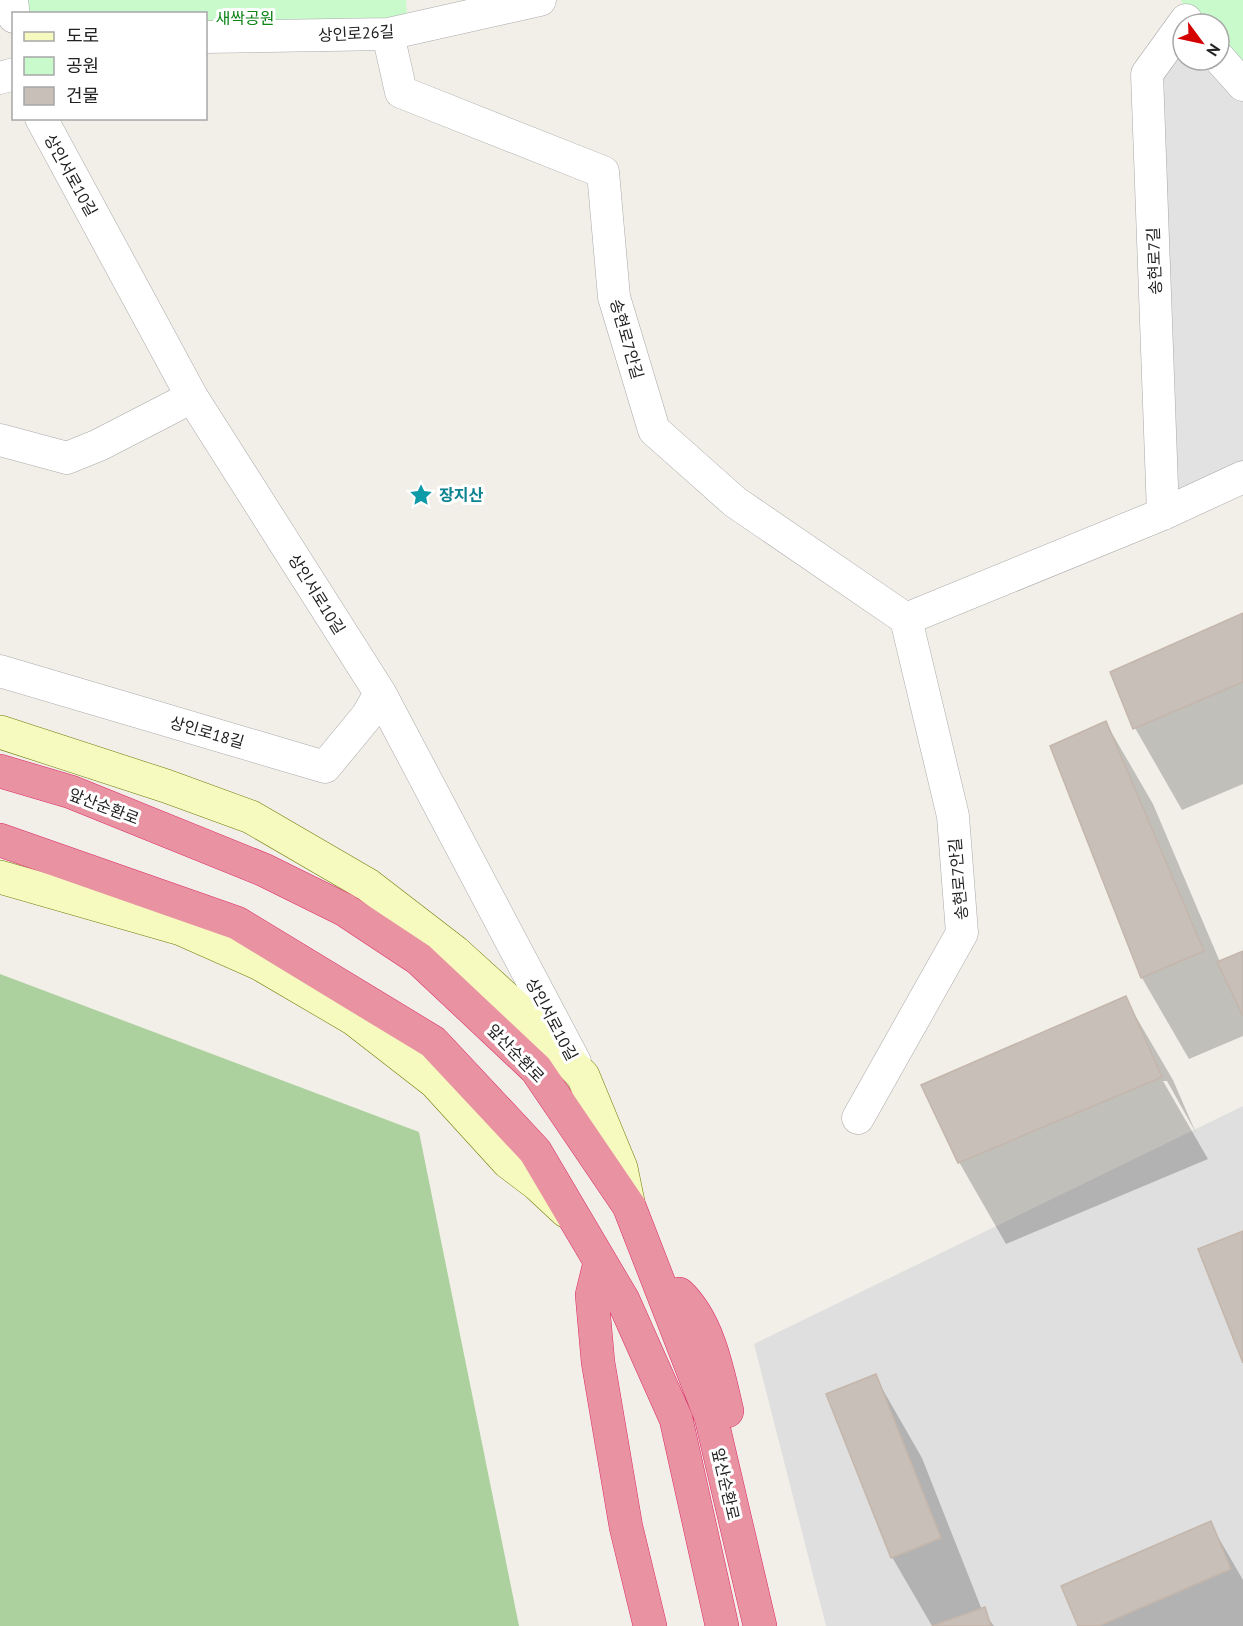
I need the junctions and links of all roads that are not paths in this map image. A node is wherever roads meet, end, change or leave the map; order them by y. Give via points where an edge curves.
1 (540, 0) edge
2 (388, 34) junction
3 (207, 37) edge
4 (1171, 37) edge
5 (1231, 72) edge
6 (1243, 85) edge
7 (42, 120) edge
8 (192, 397) junction
9 (0, 440) edge
10 (1243, 477) edge
11 (1163, 514) junction
12 (906, 619) junction
13 (0, 671) edge
14 (380, 693) junction
15 (0, 732) edge
16 (0, 771) edge
17 (0, 840) edge
18 (0, 877) edge
19 (583, 1076) junction
20 (858, 1118) dead end
21 (628, 1206) junction
22 (576, 1220) junction
23 (600, 1262) junction
24 (654, 1272) junction
25 (650, 1626) edge
26 (722, 1626) edge
27 (760, 1626) edge
28 (778, 1626) edge

1 - 2 street, 상인로26길
2 - 3 street, 상인로26길
2 - 12 street, 송현로7안길 via 401,92 603,172 614,297 654,430 735,502
4 - 11 street, 송현로7길 via 1147,74
5 - 6 street
7 - 8 street, 상인서로10길
8 - 9 street via 67,458
8 - 14 street, 상인서로10길
10 - 11 street
11 - 12 street
12 - 20 street, 송현로7안길 via 953,816 962,933
13 - 14 street, 상인로18길 via 325,767 367,716
14 - 19 street, 상인서로10길
15 - 19 street via 250,817 368,885 455,952
16 - 21 highway, 앞산순환로 via 71,792 264,870 345,909 419,959 536,1069
17 - 22 highway via 237,923 433,1042 535,1151
18 - 22 street via 181,929 260,964 354,1019 435,1082 508,1162
19 - 21 street via 621,1168
21 - 24 highway, 앞산순환로
22 - 23 highway
23 - 25 highway via 592,1295 598,1362 626,1527
23 - 26 highway via 623,1300 676,1419
24 - 27 highway, 앞산순환로 via 711,1417
24 - 28 highway via 687,1302 713,1352

